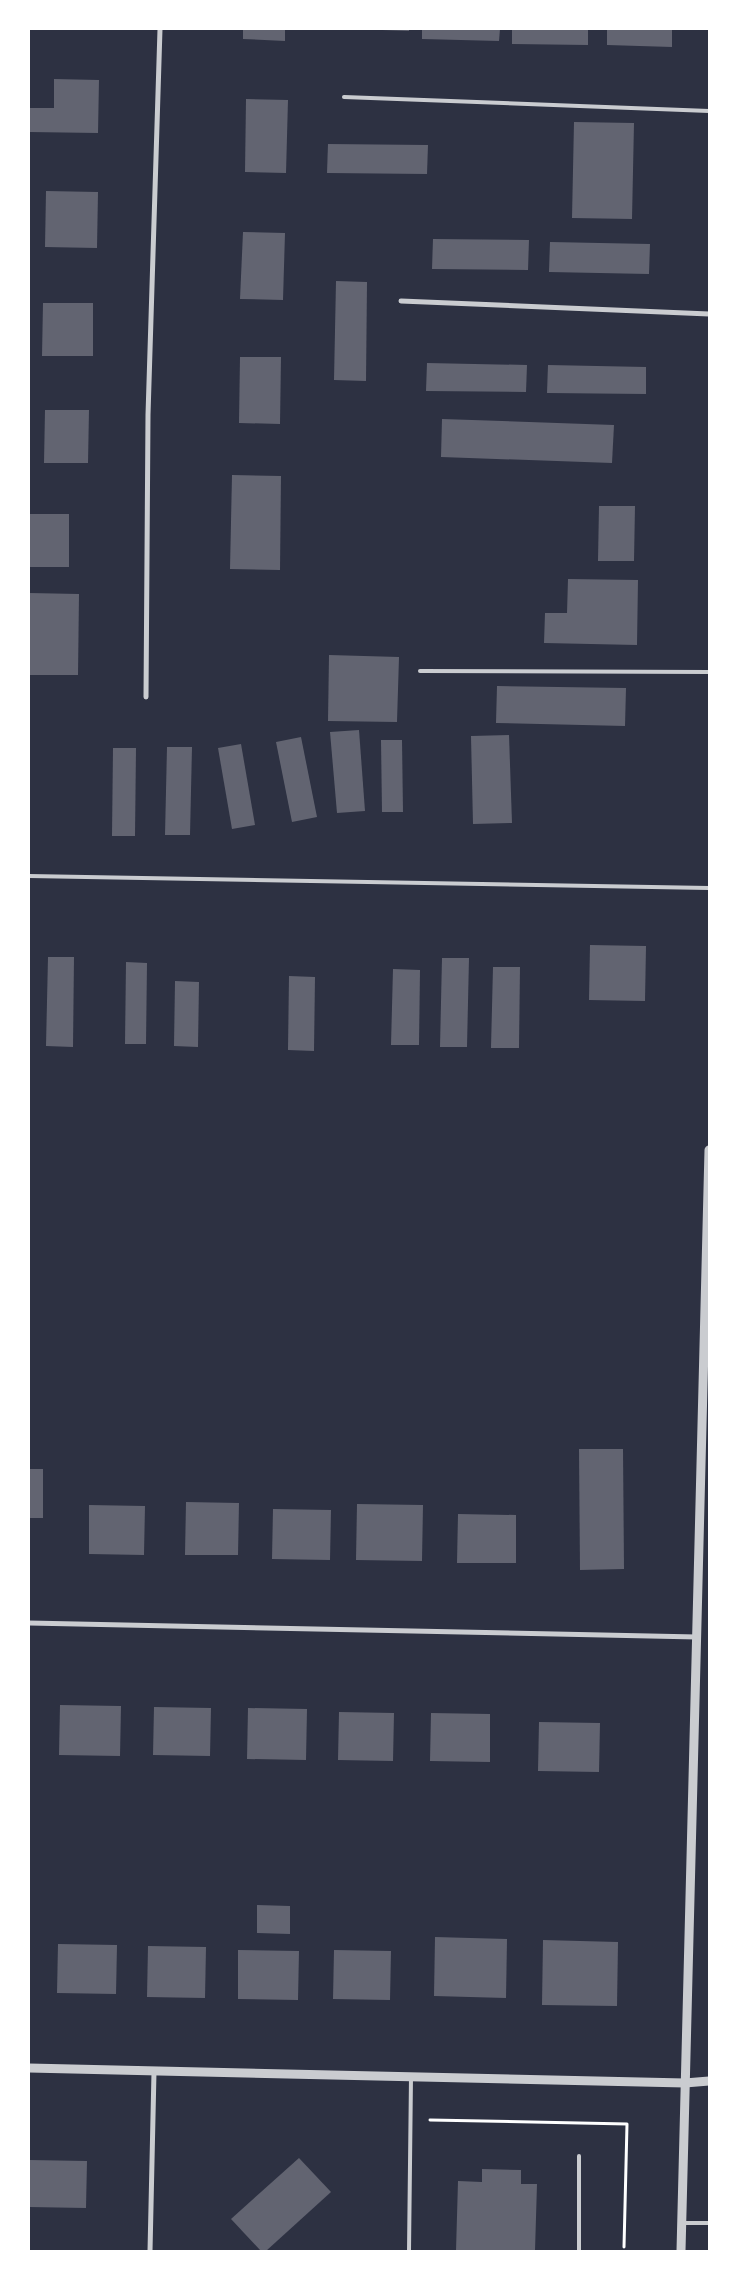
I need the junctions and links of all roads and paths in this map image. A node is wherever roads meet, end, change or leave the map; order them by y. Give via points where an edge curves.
1 (160, 29) edge
2 (344, 97) dead end
3 (709, 111) edge
4 (400, 301) dead end
5 (709, 314) edge
6 (420, 671) dead end
7 (709, 672) edge
8 (146, 697) dead end
9 (29, 876) edge
10 (709, 888) edge
11 (709, 1150) edge
12 (707, 1350) edge
13 (29, 1623) edge
14 (697, 1636) junction
15 (29, 2068) edge
16 (154, 2072) junction
17 (410, 2077) junction
18 (709, 2081) edge
19 (684, 2083) junction
20 (426, 2120) dead end
21 (579, 2156) dead end
22 (682, 2223) junction
23 (709, 2223) edge
24 (624, 2247) dead end
25 (150, 2251) edge
26 (409, 2251) edge
27 (579, 2251) edge
28 (681, 2251) edge

1 - 8 street via 148,415
2 - 3 lane
4 - 5 street
6 - 7 lane
9 - 10 lane
11 - 12 street
12 - 14 street
13 - 14 street
14 - 19 street
15 - 16 street
16 - 17 street
16 - 25 street
17 - 19 street
17 - 26 lane
18 - 19 street
19 - 22 street
20 - 24 path via 627,2124
21 - 27 lane
22 - 23 lane
22 - 28 street

